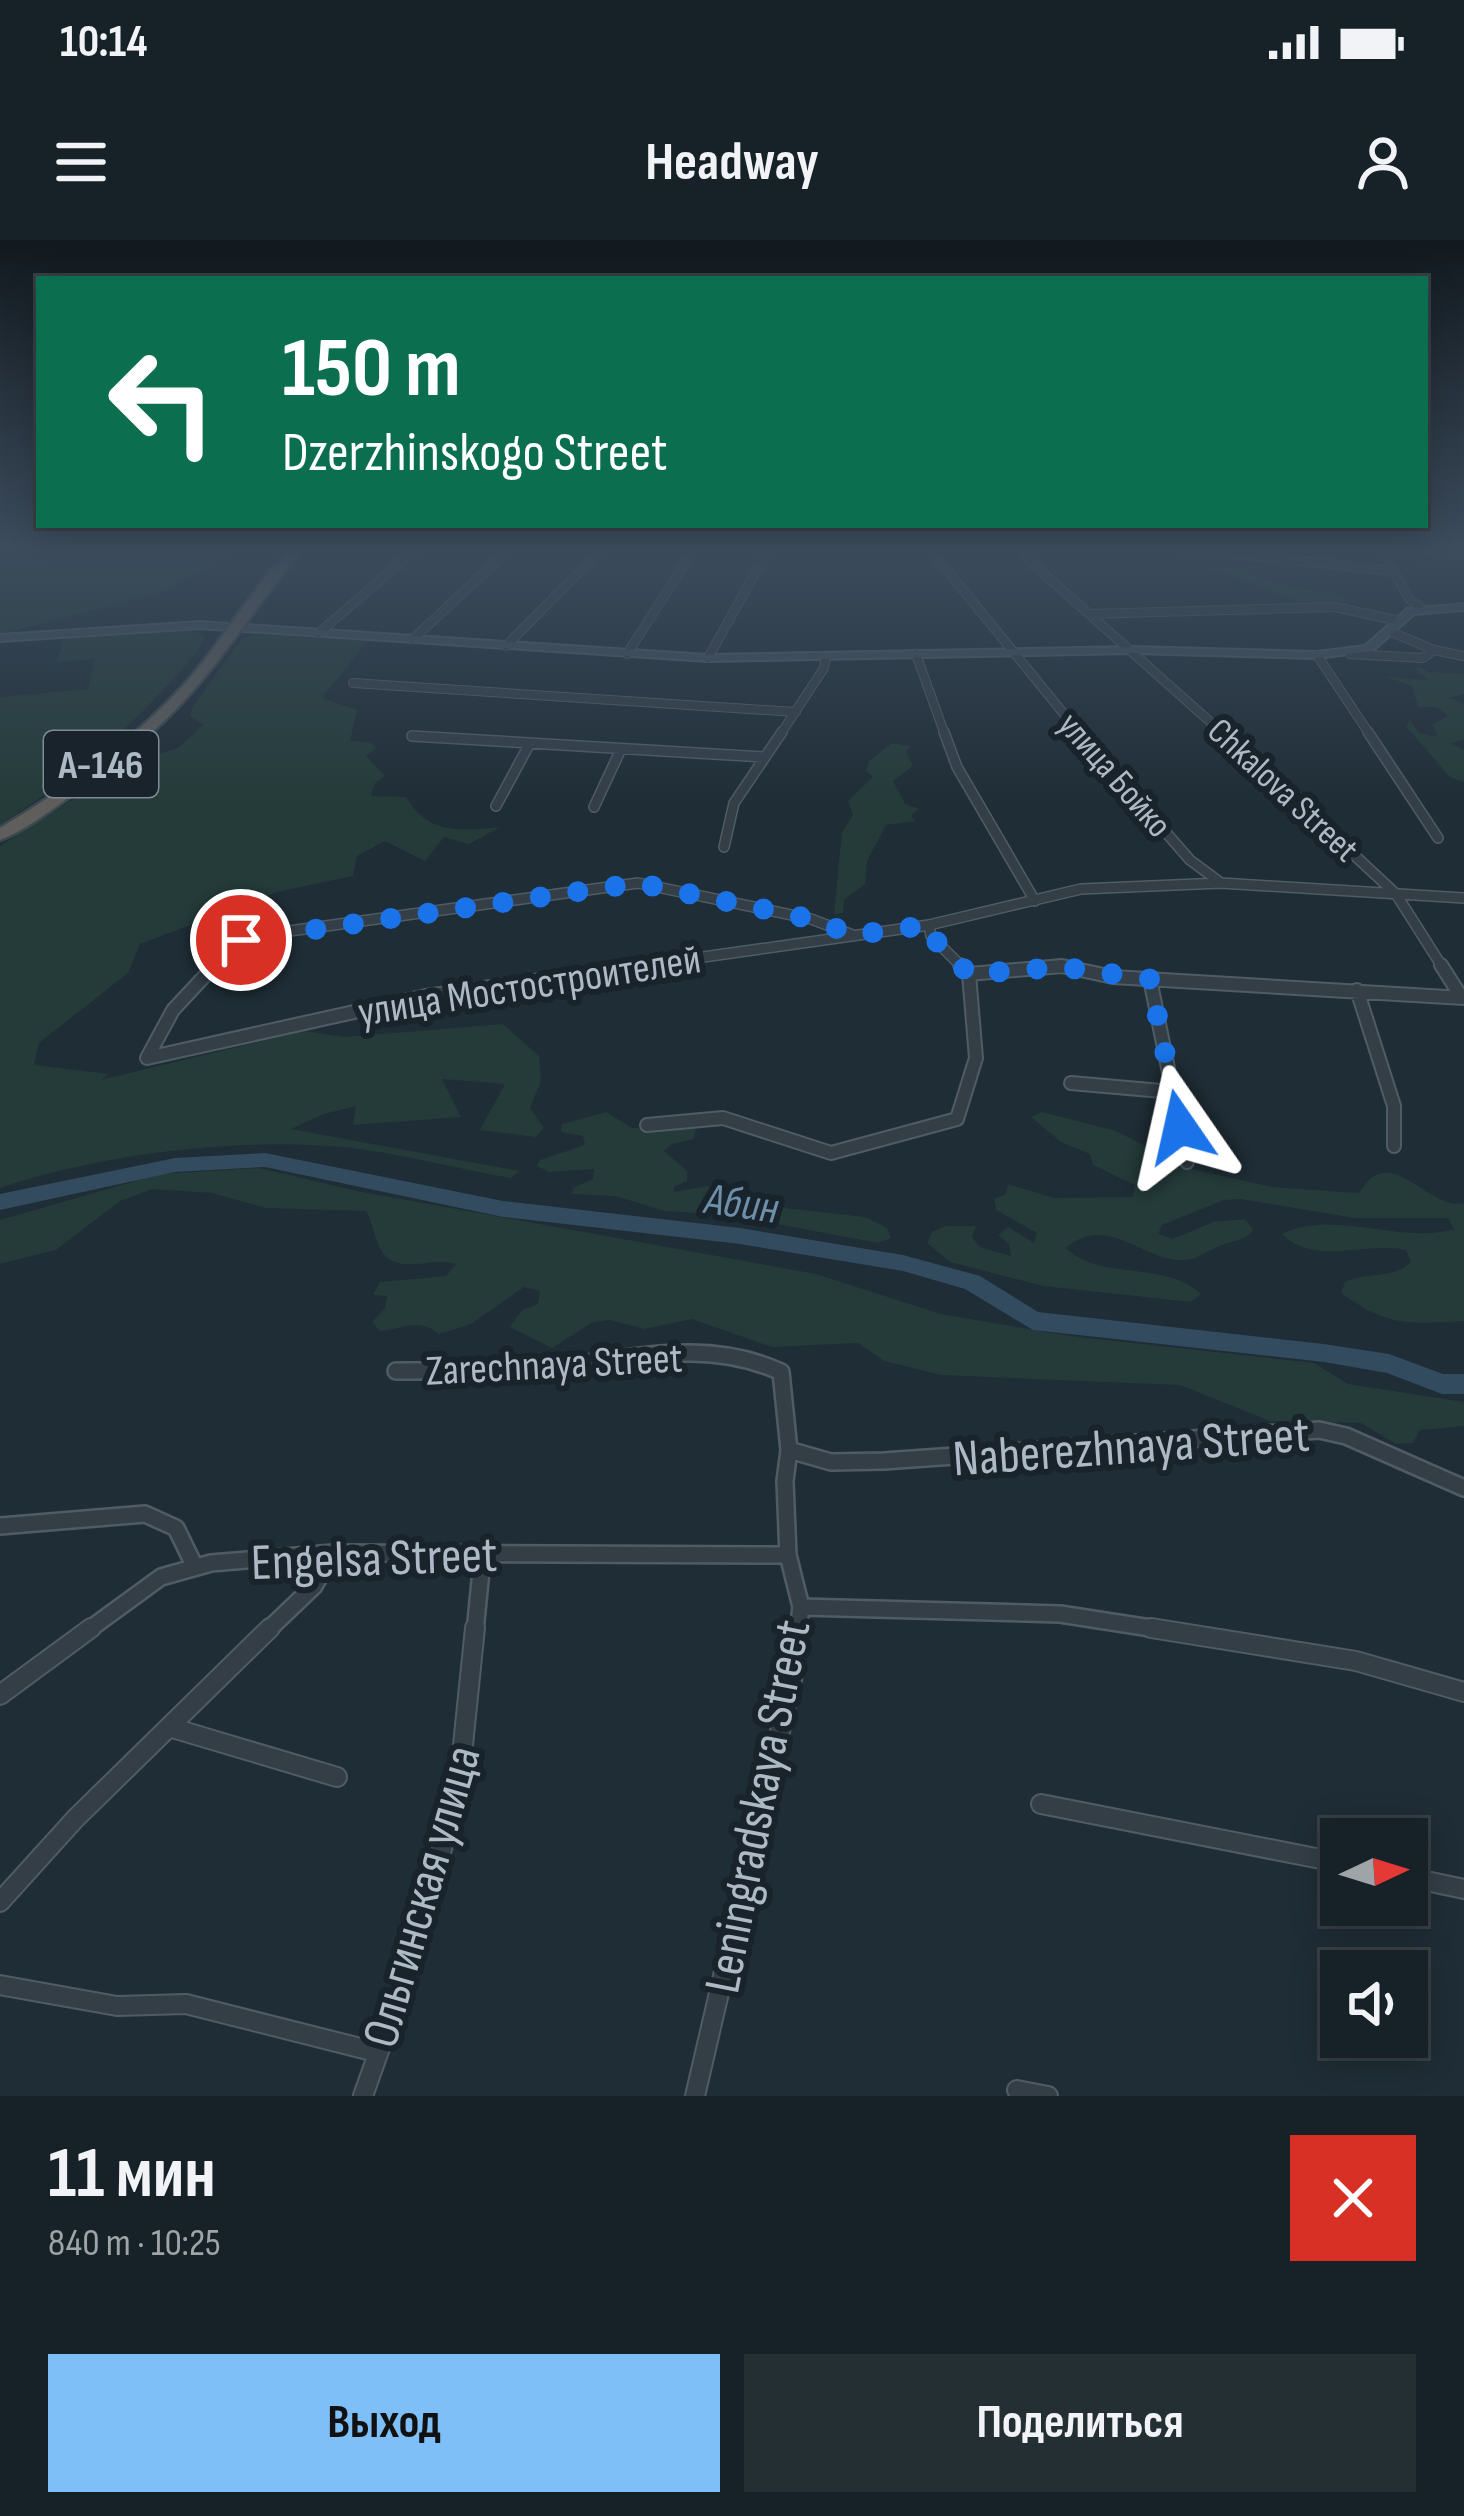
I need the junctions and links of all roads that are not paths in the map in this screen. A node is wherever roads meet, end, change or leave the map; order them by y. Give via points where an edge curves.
1 (44, 635) edge
2 (220, 635) edge
3 (230, 635) edge
4 (247, 635) edge
5 (344, 635) edge
6 (418, 635) edge
7 (517, 635) edge
8 (639, 635) edge
9 (721, 635) edge
10 (996, 635) edge
11 (1114, 635) edge
12 (1385, 635) edge
13 (1398, 635) edge
14 (0, 638) edge
15 (413, 639) junction
16 (506, 646) junction
17 (1132, 650) junction
18 (1434, 650) junction
19 (1010, 653) junction
20 (627, 654) junction
21 (916, 654) junction
22 (1350, 654) junction
23 (1317, 655) junction
24 (1464, 656) edge
25 (826, 657) junction
26 (708, 658) junction
27 (194, 682) junction
28 (353, 683) dead end
29 (796, 712) junction
30 (412, 736) dead end
31 (529, 745) junction
32 (621, 749) junction
33 (764, 758) junction
34 (496, 806) dead end
35 (594, 807) dead end
36 (0, 836) edge
37 (1438, 838) dead end
38 (724, 847) dead end
39 (1221, 883) junction
40 (1396, 894) junction
41 (1464, 898) edge
42 (1035, 901) junction
43 (928, 925) junction
44 (854, 935) junction
45 (969, 974) junction
46 (1150, 979) junction
47 (1357, 990) junction
48 (1463, 998) edge
49 (1071, 1083) dead end
50 (1174, 1092) junction
51 (647, 1125) dead end
52 (1394, 1146) dead end
53 (1187, 1162) dead end
54 (396, 1371) dead end
55 (781, 1372) joint
56 (789, 1450) junction
57 (1464, 1488) edge
58 (0, 1526) edge
59 (483, 1551) junction
60 (333, 1553) junction
61 (788, 1555) junction
62 (195, 1567) junction
63 (801, 1607) junction
64 (1464, 1692) edge
65 (0, 1695) edge
66 (169, 1727) junction
67 (337, 1777) dead end
68 (1041, 1804) dead end
69 (1320, 1859) edge
70 (1428, 1881) edge
71 (1464, 1889) edge
72 (0, 1901) edge
73 (0, 1985) edge
74 (376, 2051) junction
75 (1017, 2090) dead end
76 (362, 2096) edge
77 (694, 2096) edge
78 (1048, 2096) edge

1 - 14 main road
2 - 27 main road
3 - 27 highway, А-146
4 - 27 main road
5 - 15 main road
6 - 15 street
7 - 16 street
8 - 20 street
9 - 26 street
10 - 19 street, улица Бойко
11 - 17 street, Chkalova Street
12 - 22 main road
13 - 18 street
15 - 16 main road
16 - 20 main road
17 - 19 main road
17 - 23 main road
17 - 40 street, Chkalova Street
18 - 22 street via 1423,658
18 - 24 street
19 - 21 main road
19 - 39 street, улица Бойко via 1190,860
20 - 26 main road
21 - 25 main road
21 - 42 street via 957,766
22 - 23 main road
23 - 37 street
25 - 26 main road
25 - 29 street
27 - 36 highway, А-146 via 76,785
28 - 29 street
29 - 33 street
30 - 31 street
31 - 32 street
31 - 34 street
32 - 33 street
32 - 35 street
33 - 38 street via 734,803
39 - 40 street
39 - 42 street via 1111,886
40 - 41 street
40 - 48 street, Chkalova Street
42 - 43 street
43 - 44 street
43 - 45 street
44 - 44 street, улица Мостостроителей via 426,996 147,1058 146,1048 218,959 253,936 638,883
45 - 46 street via 1062,967
45 - 51 street via 976,1058 957,1119 831,1153 723,1118
46 - 47 street
46 - 50 street
47 - 48 street
47 - 52 street via 1394,1106
49 - 50 street
50 - 53 street
54 - 55 street, Zarechnaya Street via 562,1366 648,1352 748,1359
55 - 56 street, Leningradskaya Street
56 - 57 street, Naberezhnaya Street via 831,1462 884,1461 1319,1430
56 - 61 street, Leningradskaya Street
58 - 62 street via 145,1514 176,1528
59 - 60 street, Engelsa Street
59 - 61 street, Engelsa Street
59 - 74 street, Ольгинская улица via 459,1784 417,1944
60 - 62 street, Engelsa Street
60 - 66 street via 314,1586
61 - 63 street, Leningradskaya Street
62 - 65 street, Engelsa Street via 161,1577
63 - 64 street via 1060,1614 1356,1661
63 - 77 street, Leningradskaya Street via 792,1680
66 - 67 street
66 - 72 street
68 - 69 street
70 - 71 street
73 - 74 street via 117,2006 186,2004
74 - 76 street, Ольгинская улица
75 - 78 street

